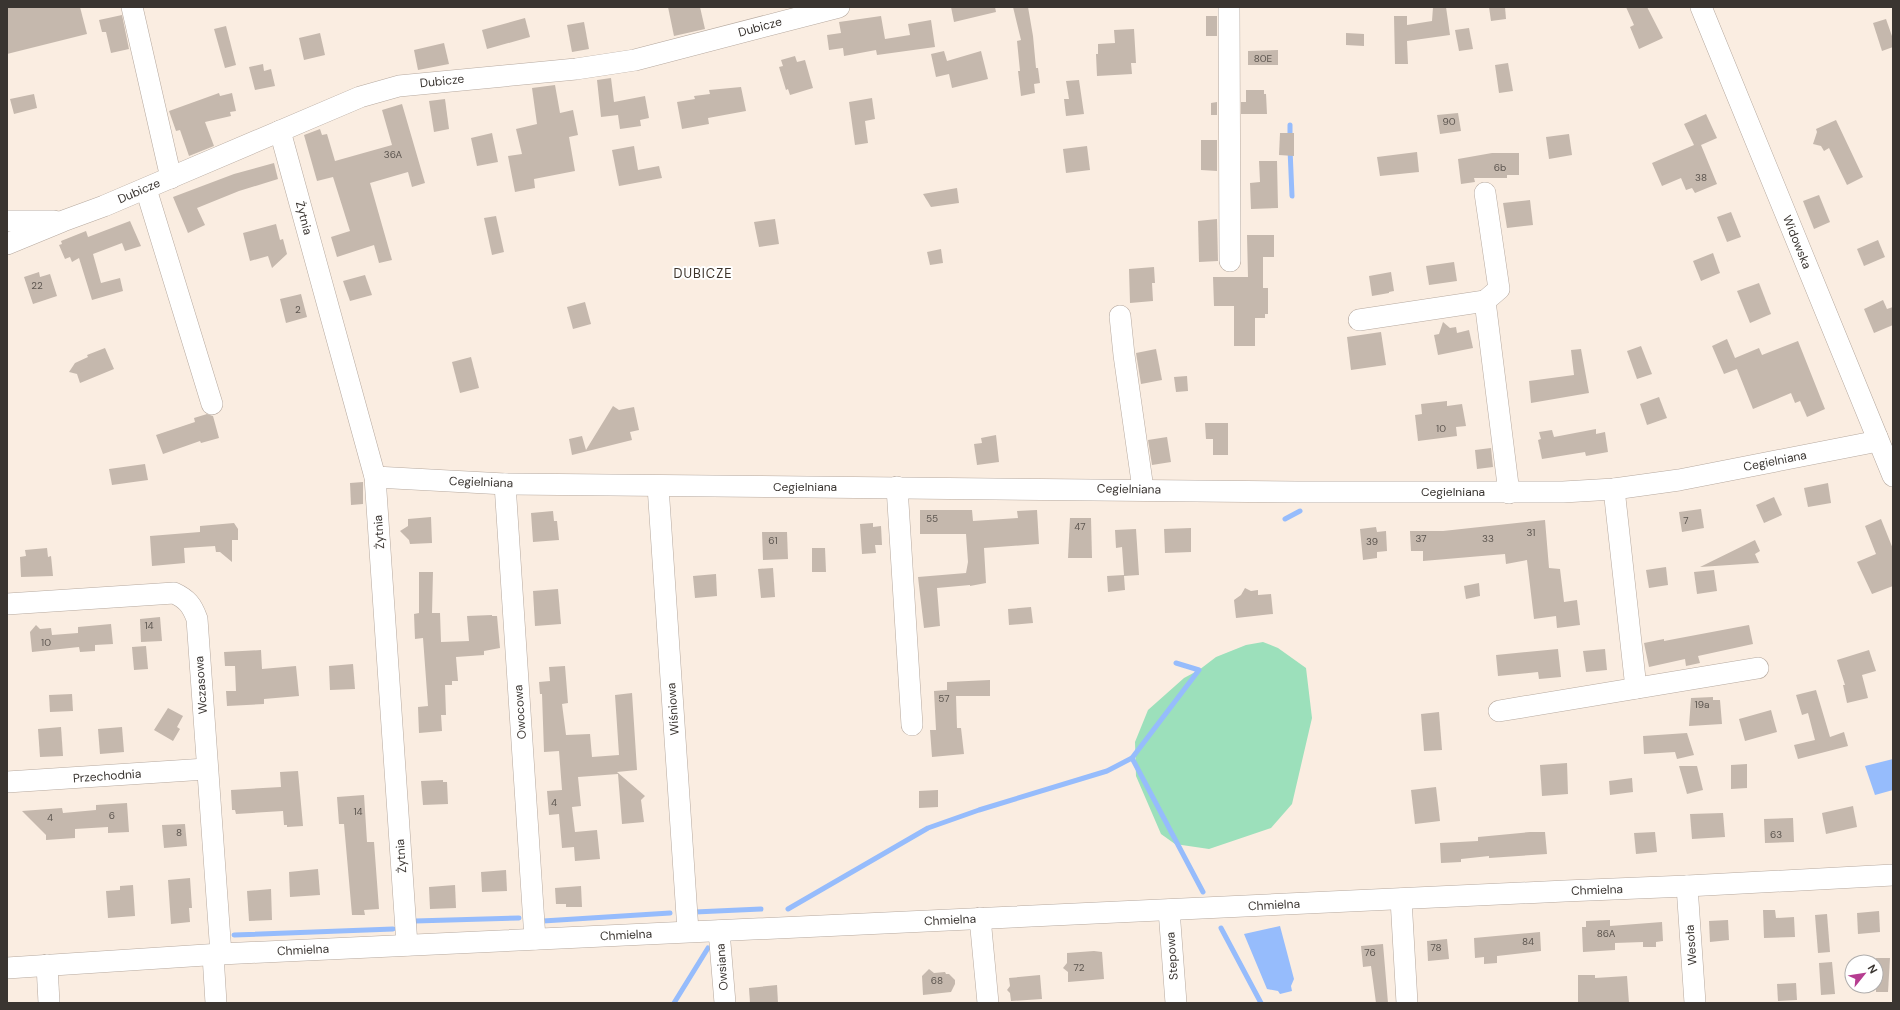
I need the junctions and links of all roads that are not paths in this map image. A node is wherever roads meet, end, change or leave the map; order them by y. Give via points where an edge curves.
1 (132, 7) edge
2 (839, 7) edge
3 (1229, 7) edge
4 (1701, 7) edge
5 (280, 131) junction
6 (171, 178) junction
7 (146, 189) junction
8 (1485, 193) dead end
9 (7, 221) edge
10 (63, 221) junction
11 (7, 244) edge
12 (1230, 261) dead end
13 (1485, 301) junction
14 (1120, 316) dead end
15 (1360, 320) dead end
16 (212, 404) dead end
17 (1877, 437) junction
18 (1893, 476) edge
19 (375, 477) junction
20 (505, 484) junction
21 (658, 486) junction
22 (897, 487) junction
23 (1143, 489) junction
24 (1614, 489) junction
25 (1510, 493) junction
26 (7, 604) edge
27 (1758, 668) dead end
28 (1636, 688) junction
29 (1500, 711) dead end
30 (912, 725) dead end
31 (206, 769) junction
32 (7, 782) edge
33 (1893, 875) edge
34 (1687, 886) junction
35 (1401, 899) junction
36 (1169, 910) junction
37 (980, 918) junction
38 (719, 931) junction
39 (688, 932) junction
40 (535, 939) junction
41 (407, 946) junction
42 (217, 954) junction
43 (47, 964) junction
44 (7, 968) edge
45 (50, 1003) edge
46 (216, 1003) edge
47 (725, 1003) edge
48 (988, 1003) edge
49 (1176, 1003) edge
50 (1407, 1003) edge
51 (1695, 1003) edge

1 - 6 street
2 - 5 street, Dubicze via 635,60 576,69 399,86 360,97
3 - 12 street
4 - 17 street, Widowska
5 - 6 street, Dubicze
5 - 19 street, Żytnia
6 - 7 street, Dubicze
7 - 10 street, Dubicze
7 - 16 street
8 - 13 street via 1499,289
9 - 10 street, Dubicze
10 - 11 street, Dubicze
13 - 15 street
13 - 25 street
14 - 23 street
17 - 18 street, Widowska
17 - 24 street, Cegielniana via 1868,443 1679,480
19 - 20 street, Cegielniana
19 - 41 street, Żytnia
20 - 21 street, Cegielniana
20 - 40 street, Owocowa
21 - 22 street, Cegielniana
21 - 39 street, Wiśniowa
22 - 23 street, Cegielniana
22 - 30 street
23 - 25 street, Cegielniana
24 - 25 street, Cegielniana
24 - 28 street
26 - 31 street, Wczasowa via 174,593 184,598 192,606 197,619
27 - 28 street
28 - 29 street
31 - 32 street, Przechodnia
31 - 42 street, Wczasowa
33 - 34 street, Chmielna
34 - 35 street, Chmielna
34 - 51 street, Wesoła
35 - 36 street, Chmielna
35 - 50 street
36 - 37 street, Chmielna
36 - 49 street, Stepowa
37 - 38 street, Chmielna
37 - 48 street
38 - 39 street, Chmielna
38 - 47 street, Owsiana
39 - 40 street, Chmielna
40 - 41 street, Chmielna
41 - 42 street, Chmielna
42 - 43 street, Chmielna
42 - 46 street, Wczasowa
43 - 44 street, Chmielna
43 - 45 street

